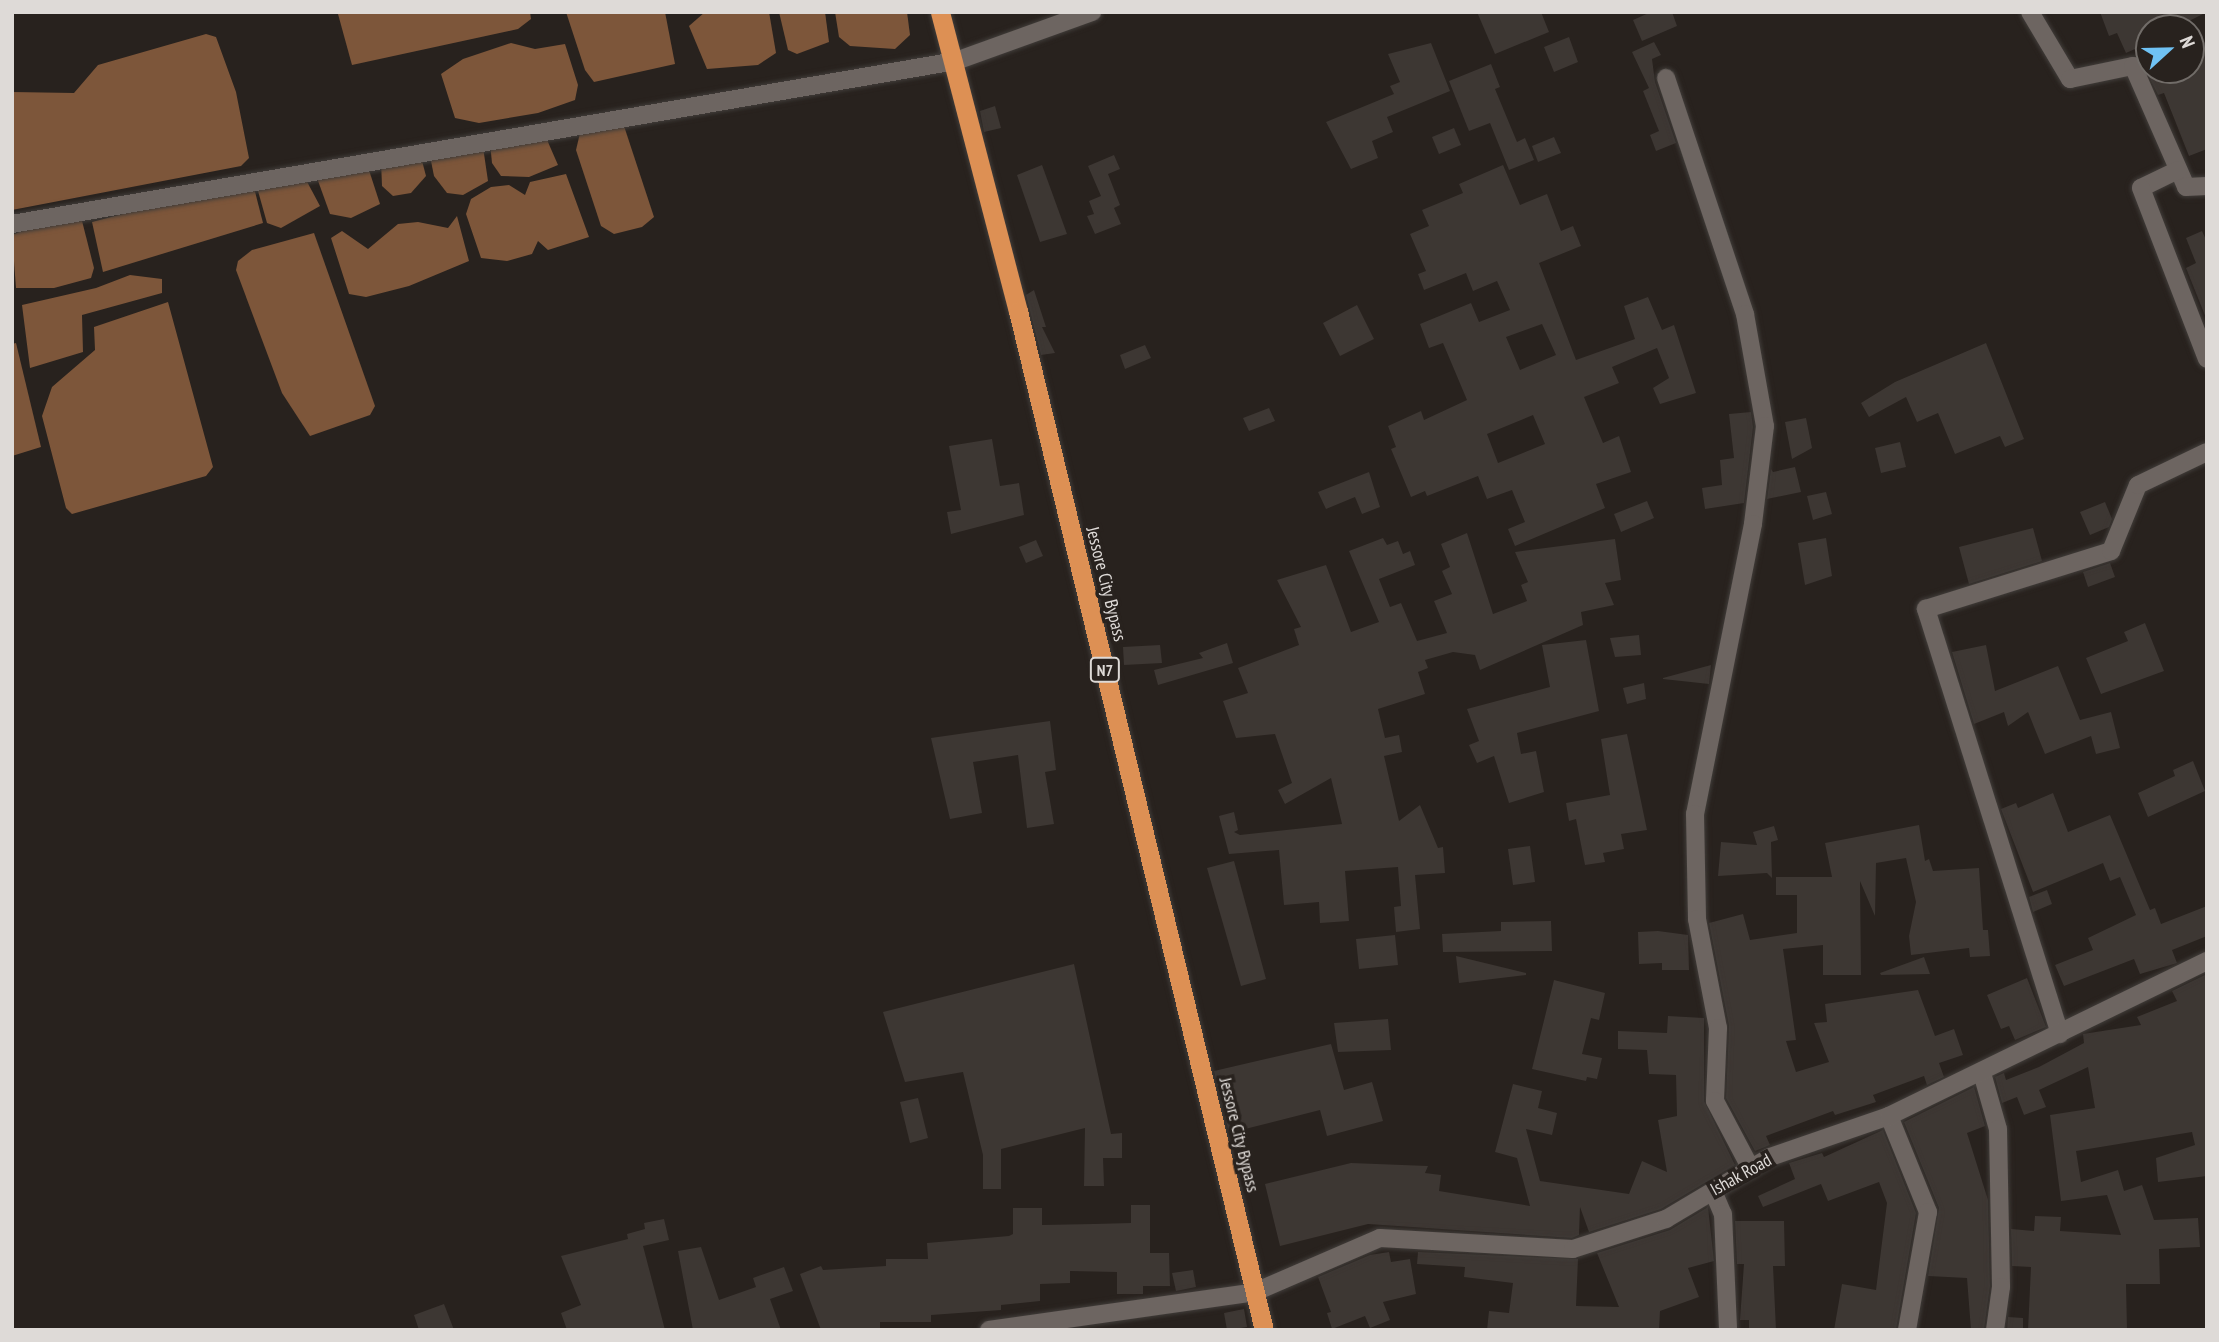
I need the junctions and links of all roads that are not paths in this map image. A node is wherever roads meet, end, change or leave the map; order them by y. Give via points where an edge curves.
1 (940, 12) edge
2 (1092, 12) edge
3 (2030, 12) edge
4 (956, 61) junction
5 (1666, 78) dead end
6 (2178, 170) junction
7 (2207, 186) edge
8 (12, 224) edge
9 (2207, 359) edge
10 (2207, 452) edge
11 (2207, 961) edge
12 (2060, 1034) junction
13 (1982, 1073) junction
14 (1889, 1116) junction
15 (1751, 1169) junction
16 (1713, 1191) junction
17 (1255, 1292) junction
18 (989, 1330) edge
19 (1264, 1330) edge
20 (1728, 1330) edge
21 (1907, 1330) edge
22 (1995, 1330) edge

1 - 4 highway, Jessore City Bypass / N7
2 - 4 street
3 - 6 street via 2070,79 2133,66
4 - 8 street
4 - 17 highway, Jessore City Bypass / N7
5 - 15 street via 1745,314 1765,426 1753,524 1695,814 1698,919 1718,1028 1714,1101
6 - 7 street via 2186,187
6 - 9 street via 2141,188
10 - 12 street via 2138,485 2111,551 1926,609
11 - 12 street, Ishak Road
12 - 13 street, Ishak Road
13 - 14 street, Ishak Road
13 - 22 street via 1998,1129 2001,1287
14 - 15 street, Ishak Road via 1770,1157
14 - 21 street via 1928,1212
15 - 16 street, Ishak Road
16 - 17 street, Ishak Road via 1665,1219 1573,1249 1380,1238
16 - 20 street via 1723,1214
17 - 18 street, Ishak Road
17 - 19 highway, Jessore City Bypass / N7

